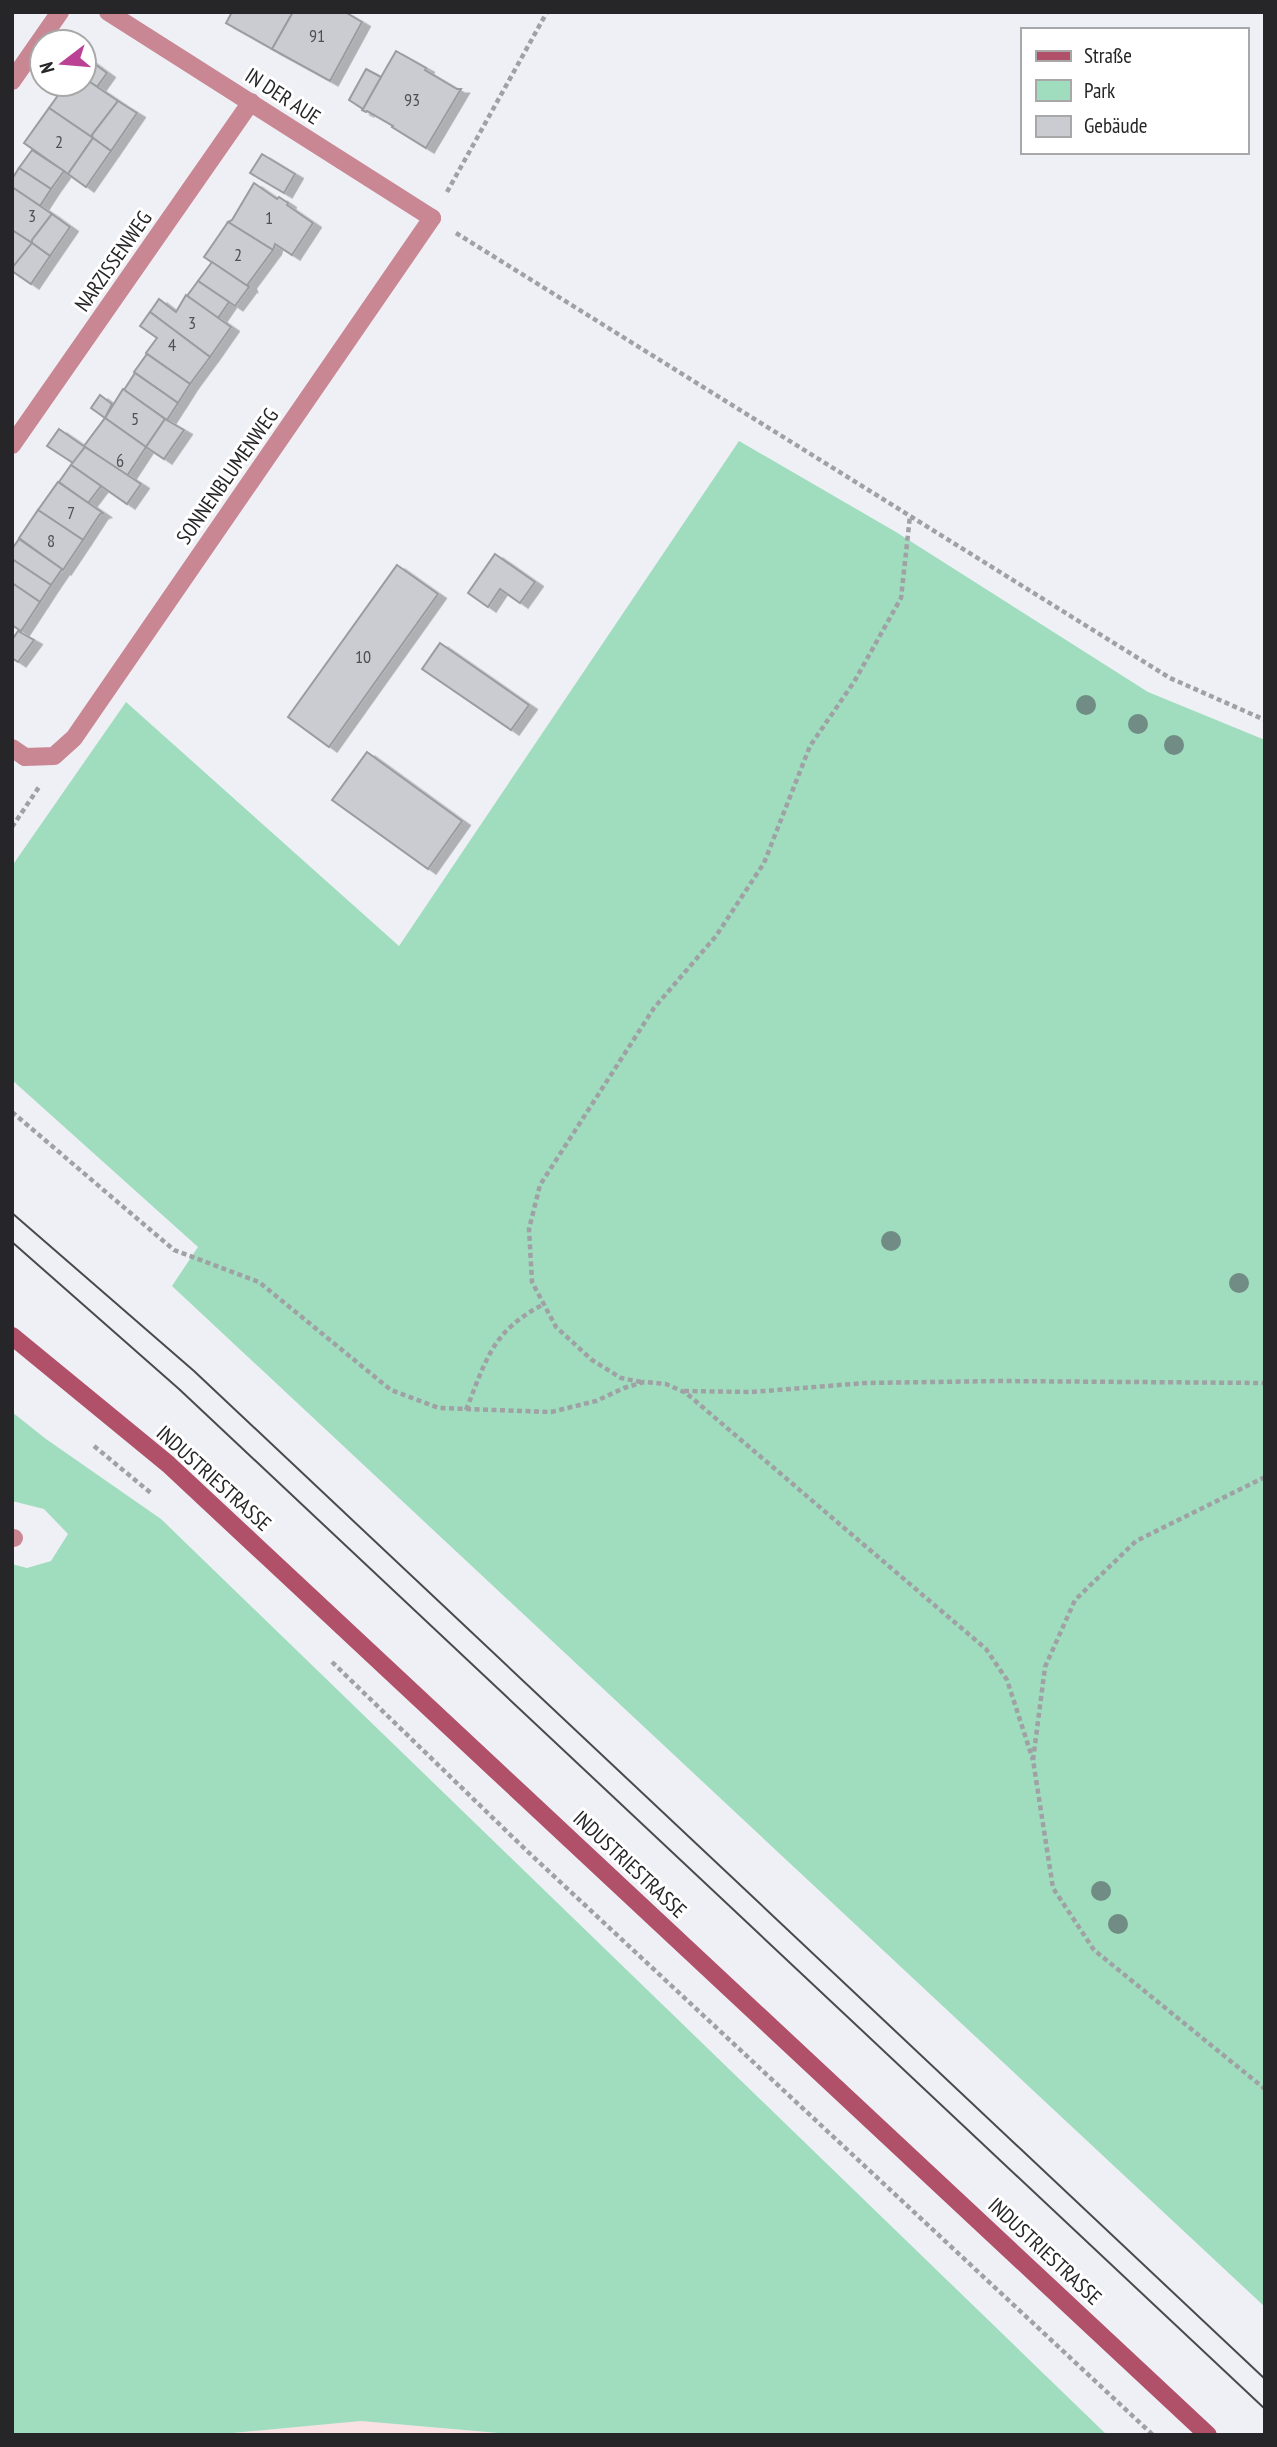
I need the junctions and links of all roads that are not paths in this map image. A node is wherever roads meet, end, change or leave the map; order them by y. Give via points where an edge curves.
1 (60, 12) edge
2 (108, 12) edge
3 (12, 81) edge
4 (251, 102) junction
5 (432, 218) joint
6 (12, 445) edge
7 (18, 752) edge
8 (12, 1336) edge
9 (1208, 2435) edge

1 - 3 street
2 - 4 street, IN DER AUE
4 - 5 street, IN DER AUE
4 - 6 street, NARZISSENWEG
5 - 7 street, SONNENBLUMENWEG via 74,738 54,756
8 - 9 main road, INDUSTRIESTRASSE via 168,1464

